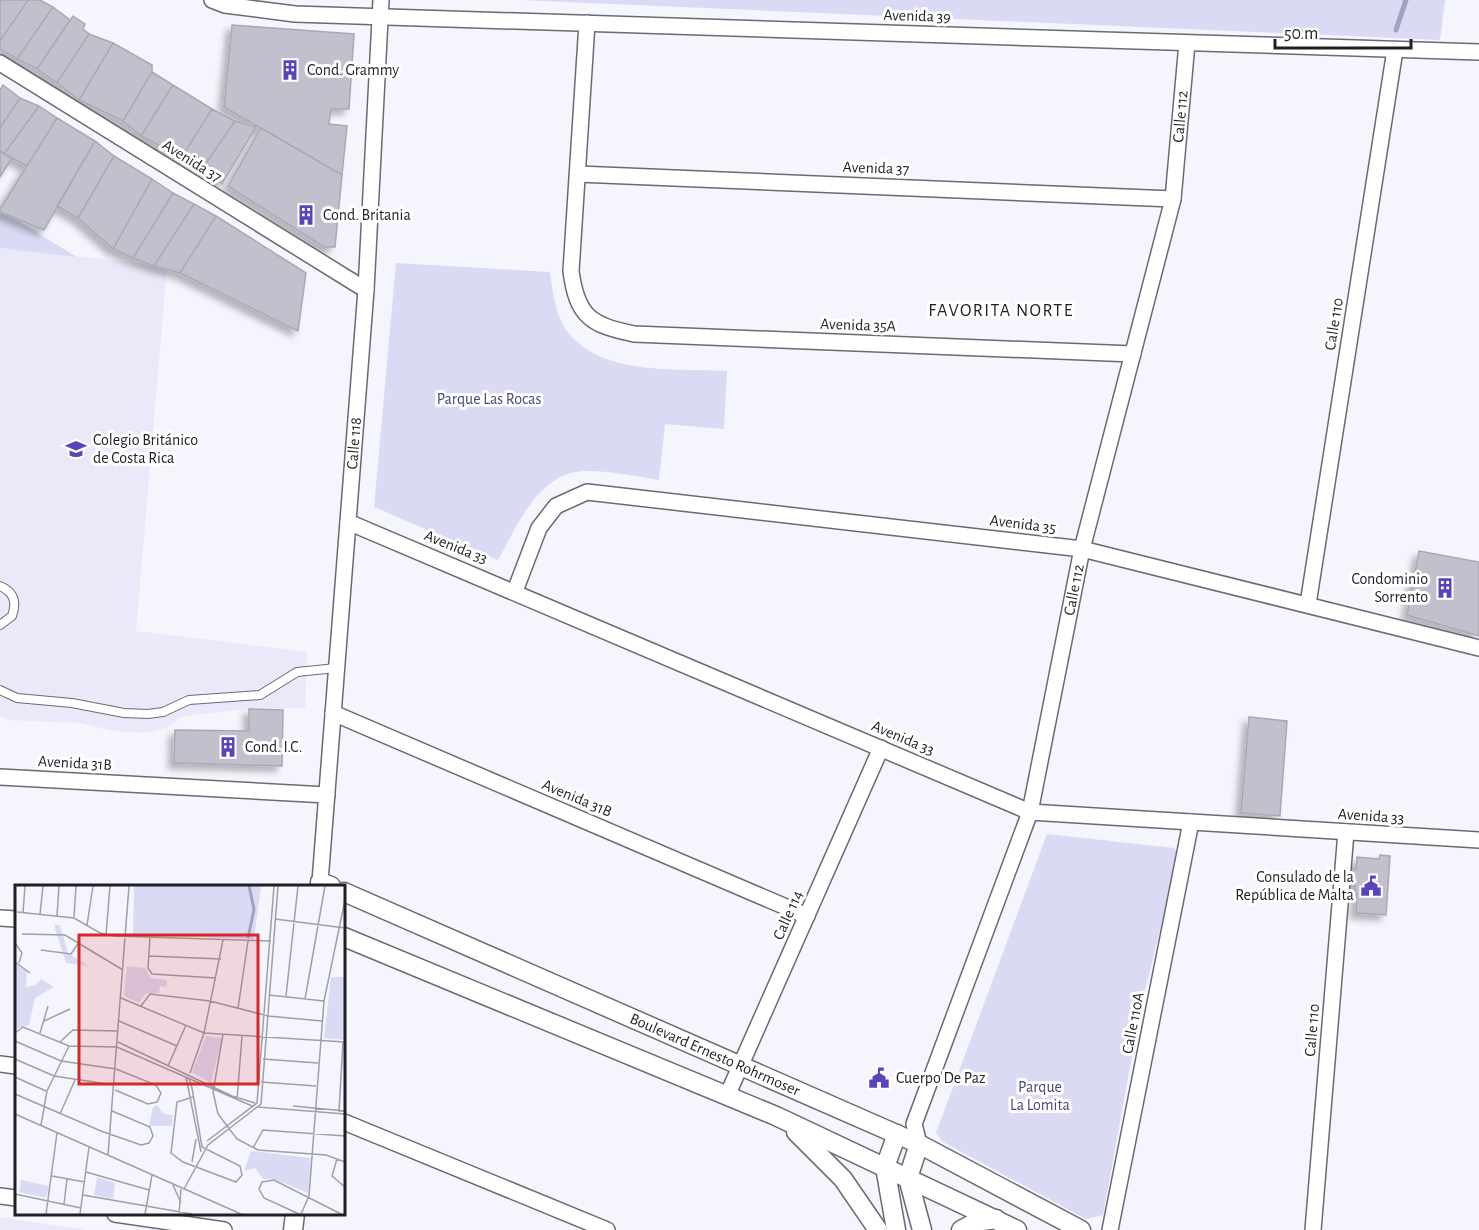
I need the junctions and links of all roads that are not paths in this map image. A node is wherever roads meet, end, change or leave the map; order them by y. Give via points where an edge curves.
1 (381, 0) edge
2 (221, 2) edge
3 (380, 16) junction
4 (587, 23) junction
5 (1187, 43) junction
6 (1395, 50) junction
7 (1479, 52) edge
8 (0, 63) edge
9 (578, 174) junction
10 (1173, 199) junction
11 (366, 290) junction
12 (1133, 354) junction
13 (348, 522) junction
14 (1082, 549) junction
15 (0, 586) edge
16 (515, 591) junction
17 (1308, 604) junction
18 (0, 625) edge
19 (1479, 648) edge
20 (336, 668) junction
21 (0, 690) edge
22 (333, 713) junction
23 (881, 748) junction
24 (0, 777) edge
25 (327, 795) junction
26 (1030, 812) junction
27 (1191, 822) junction
28 (1346, 832) junction
29 (1479, 840) edge
30 (324, 885) edge
31 (345, 892) edge
32 (807, 916) junction
33 (0, 918) edge
34 (15, 919) edge
35 (345, 937) edge
36 (0, 1064) edge
37 (15, 1066) edge
38 (741, 1067) junction
39 (727, 1096) junction
40 (776, 1116) junction
41 (345, 1122) edge
42 (914, 1124) junction
43 (897, 1134) junction
44 (919, 1144) junction
45 (885, 1167) junction
46 (908, 1178) junction
47 (0, 1196) edge
48 (15, 1198) edge
49 (122, 1215) edge
50 (295, 1215) edge
51 (996, 1219) junction
52 (224, 1230) edge
53 (293, 1230) edge
54 (608, 1230) edge
55 (878, 1230) edge
56 (896, 1230) edge
57 (922, 1230) edge
58 (961, 1230) edge
59 (1017, 1230) edge
60 (1081, 1230) edge
61 (1110, 1230) edge
62 (1313, 1230) edge

1 - 3 street, Calle 118
2 - 3 street, Avenida 39 via 295,14
3 - 4 street, Avenida 39
3 - 11 street, Calle 118
4 - 5 street, Avenida 39
4 - 9 street
5 - 6 street, Avenida 39
5 - 10 street, Calle 112
6 - 7 street, Avenida 39
6 - 17 street, Calle 110
8 - 11 street, Avenida 37
9 - 10 street, Avenida 37
9 - 12 street, Avenida 35A via 571,272 574,296 585,315 604,328 634,334
10 - 12 street, Calle 112
11 - 13 street, Calle 118
12 - 14 street, Calle 112
13 - 16 street, Avenida 33
13 - 20 street, Calle 118
14 - 16 street, Avenida 35 via 587,492 556,506 539,528
14 - 17 street, Avenida 35
14 - 26 street, Calle 112
15 - 18 lane via 12,594 15,609
16 - 23 street, Avenida 33
17 - 19 street, Avenida 35
20 - 21 lane via 297,672 260,694 189,700 163,712 147,714 9,697
20 - 22 street, Calle 118
22 - 25 street, Calle 118
22 - 32 street, Avenida 31B
23 - 26 street, Avenida 33
23 - 32 street, Calle 114
24 - 25 street, Avenida 31B
25 - 30 street, Calle 118
26 - 27 street, Avenida 33
26 - 42 street, Calle 112
27 - 28 street, Avenida 33
27 - 61 street, Calle 110A
28 - 29 street, Avenida 33
28 - 62 street, Calle 110
31 - 38 street, Boulevard Ernesto Rohrmoser
32 - 38 street, Calle 114
33 - 34 street
35 - 39 street, Boulevard Ernesto Rohrmoser
36 - 37 street
38 - 39 street, Calle 114
38 - 43 street, Boulevard Ernesto Rohrmoser
39 - 40 street, Boulevard Ernesto Rohrmoser
40 - 45 street, Boulevard Ernesto Rohrmoser
40 - 55 street via 812,1145 843,1179
41 - 54 street
42 - 43 street
42 - 44 street
43 - 44 street, Boulevard Ernesto Rohrmoser
43 - 45 street
44 - 46 street
44 - 60 street, Boulevard Ernesto Rohrmoser
45 - 46 street, Boulevard Ernesto Rohrmoser
45 - 56 street
46 - 51 street, Boulevard Ernesto Rohrmoser
46 - 57 street
47 - 48 street
49 - 52 street
50 - 53 street
51 - 58 street via 976,1222
51 - 59 street, Boulevard Ernesto Rohrmoser

